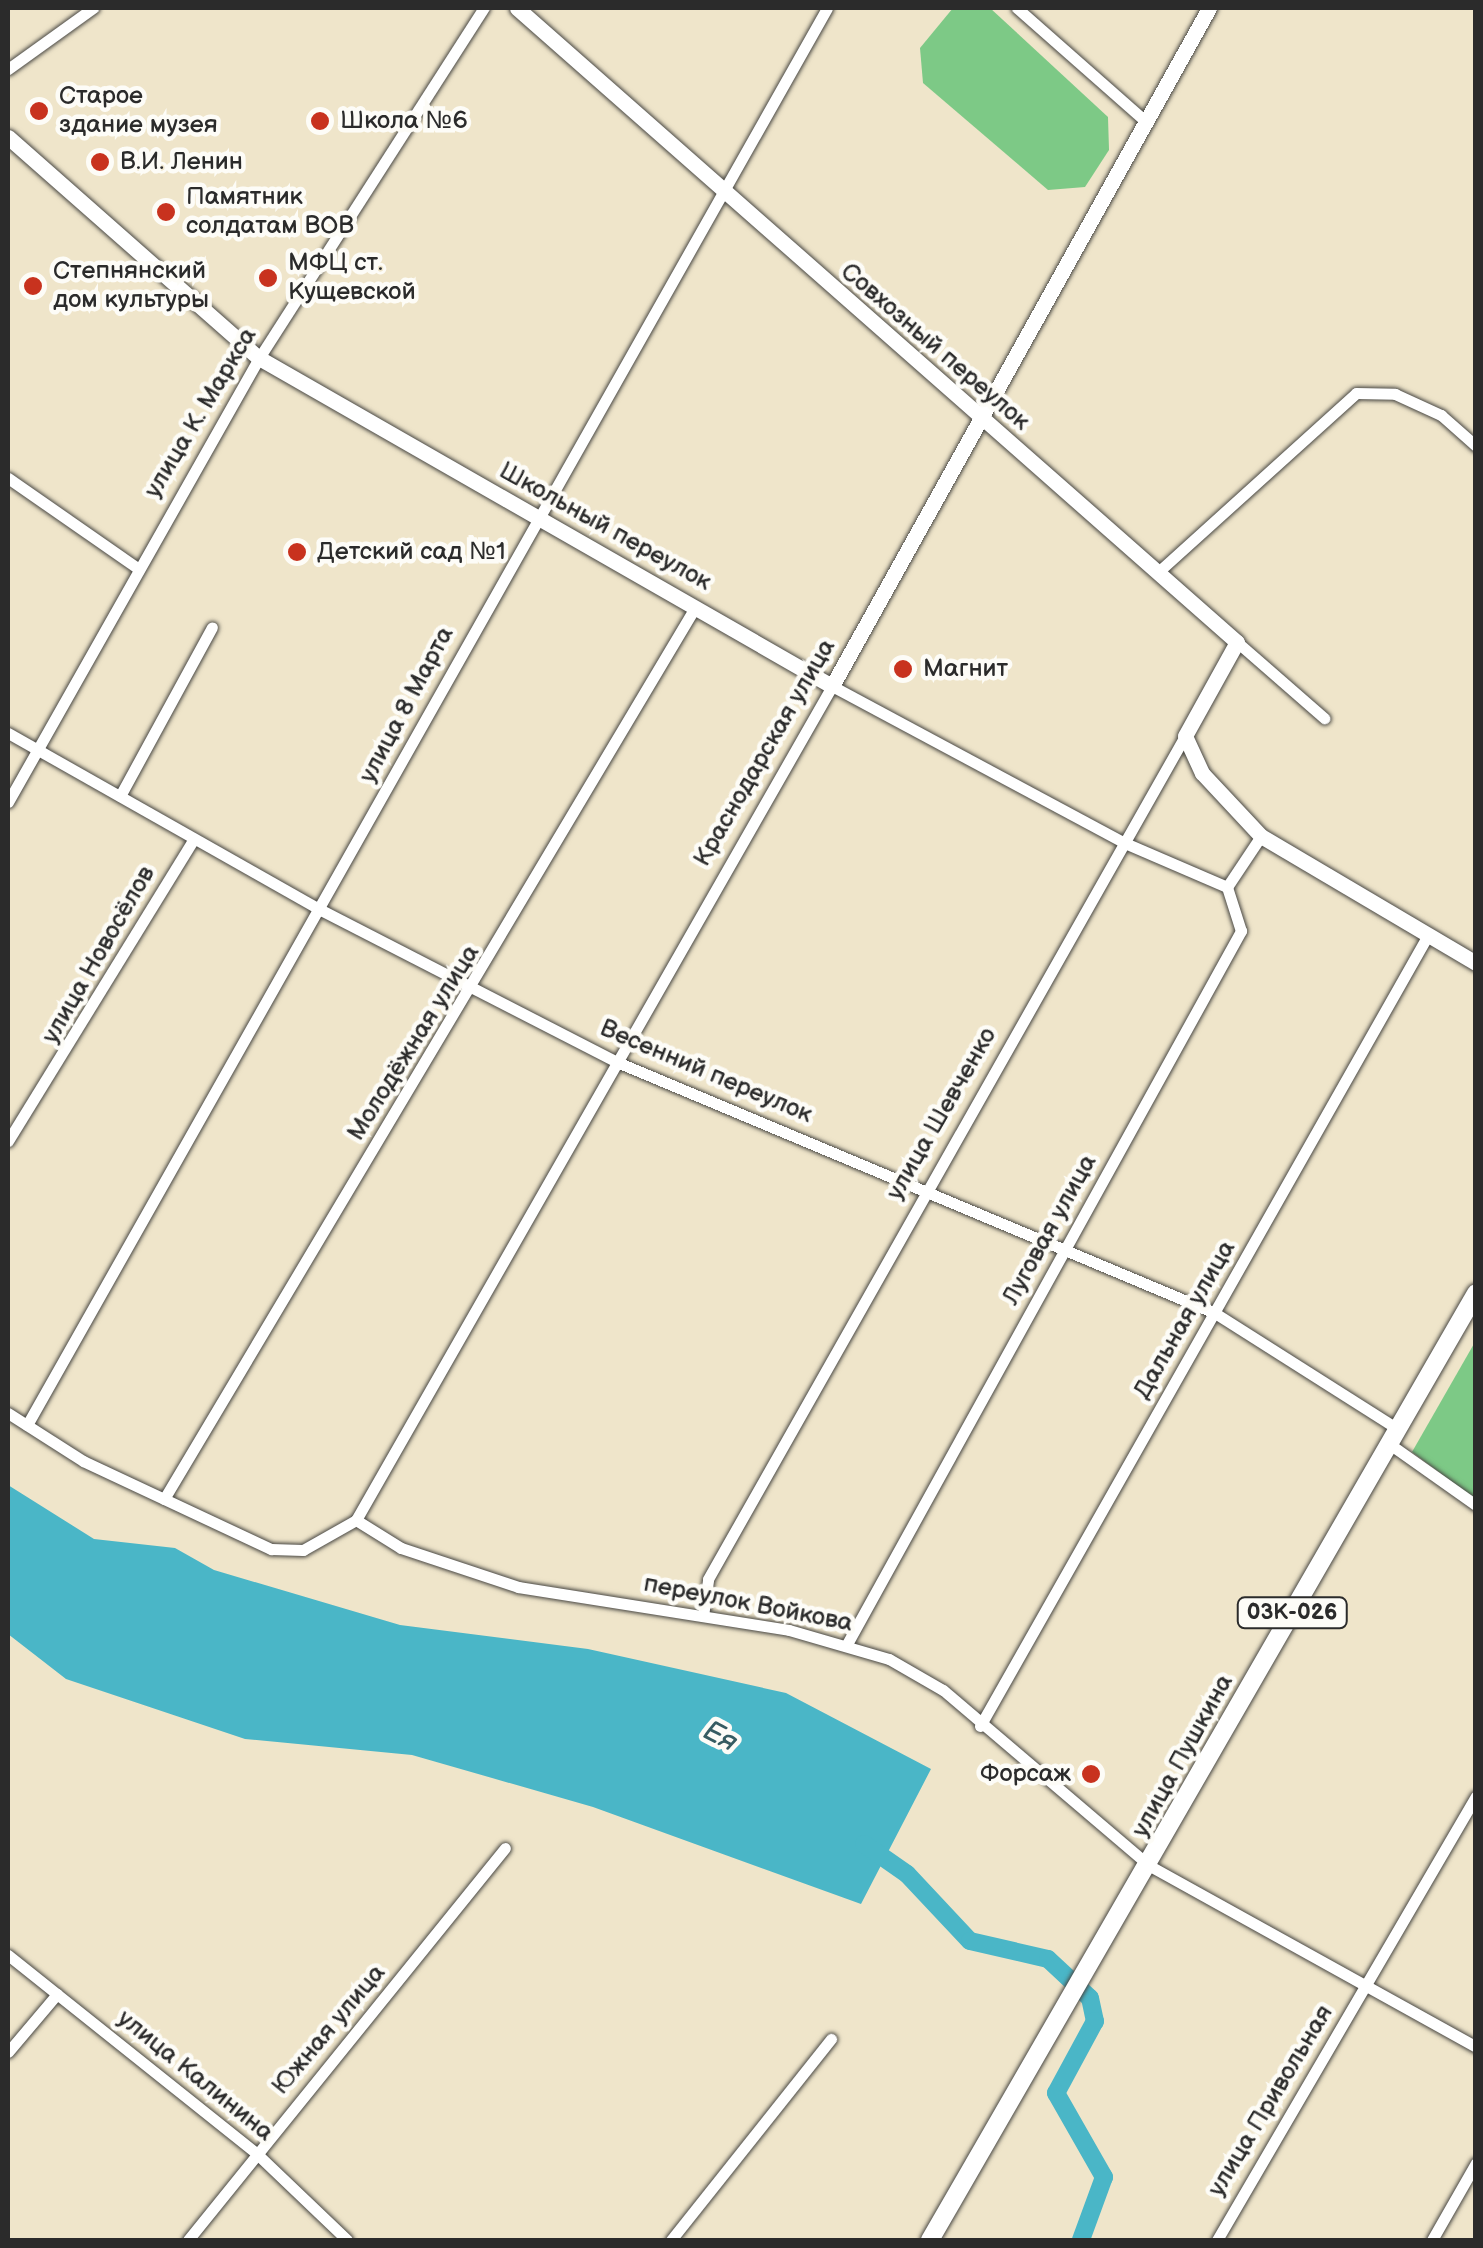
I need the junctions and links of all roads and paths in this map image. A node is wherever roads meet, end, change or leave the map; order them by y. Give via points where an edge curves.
1 (93, 8) edge
2 (484, 8) edge
3 (517, 8) edge
4 (827, 8) edge
5 (1017, 8) edge
6 (1208, 8) edge
7 (8, 69) edge
8 (1144, 120) junction
9 (8, 137) edge
10 (722, 191) junction
11 (259, 358) junction
12 (979, 421) junction
13 (1476, 446) edge
14 (8, 478) edge
15 (533, 516) junction
16 (136, 567) junction
17 (1157, 573) junction
18 (696, 606) junction
19 (212, 627) dead end
20 (1237, 642) junction
21 (832, 686) junction
22 (1324, 718) dead end
23 (8, 733) edge
24 (1185, 736) junction
25 (37, 748) junction
26 (120, 796) junction
27 (8, 802) edge
28 (1261, 836) junction
29 (194, 840) junction
30 (1125, 843) junction
31 (1227, 887) junction
32 (321, 910) junction
33 (1428, 935) junction
34 (1476, 963) edge
35 (475, 989) junction
36 (617, 1062) junction
37 (8, 1141) edge
38 (928, 1189) junction
39 (1065, 1248) junction
40 (1476, 1293) edge
41 (1215, 1313) junction
42 (8, 1413) edge
43 (27, 1425) junction
44 (1392, 1436) junction
45 (164, 1499) junction
46 (1476, 1505) edge
47 (356, 1520) junction
48 (703, 1616) junction
49 (847, 1644) junction
50 (980, 1726) junction
51 (1476, 1796) edge
52 (505, 1848) dead end
53 (1150, 1866) junction
54 (8, 1955) edge
55 (1370, 1987) junction
56 (57, 1994) junction
57 (831, 2039) dead end
58 (1476, 2047) edge
59 (8, 2052) edge
60 (256, 2152) junction
61 (1476, 2163) edge
62 (188, 2240) edge
63 (347, 2240) edge
64 (671, 2240) edge
65 (930, 2240) edge
66 (1217, 2240) edge
67 (1432, 2240) edge

1 - 7 street
2 - 11 street, улица К. Маркса
3 - 10 street, Совхозный переулок
4 - 10 street, улица 8 Марта
5 - 8 street
6 - 8 street, Краснодарская улица
8 - 12 street, Краснодарская улица
9 - 11 street, Школьный переулок
10 - 12 street, Совхозный переулок
10 - 15 street, улица 8 Марта
11 - 15 street, Школьный переулок
11 - 16 street, улица К. Маркса
12 - 17 street, Совхозный переулок
12 - 21 street, Краснодарская улица
13 - 17 street via 1441,415 1395,394 1356,393
14 - 16 street
15 - 18 street, Школьный переулок
15 - 32 street, улица 8 Марта
16 - 25 street, улица К. Маркса
17 - 20 street, Совхозный переулок
18 - 21 street, Школьный переулок
18 - 35 street, Молодёжная улица
19 - 26 street
20 - 22 street, Совхозный переулок
20 - 24 street, улица Шевченко
21 - 30 street, Школьный переулок
21 - 36 street, Краснодарская улица
23 - 25 street, Весенний переулок
24 - 28 street via 1202,773
24 - 30 street, улица Шевченко
25 - 26 street, Весенний переулок
25 - 27 street, улица К. Маркса
26 - 29 street, Весенний переулок
28 - 31 street
28 - 33 street
29 - 32 street, Весенний переулок
29 - 37 street, улица Новосёлов
30 - 31 street, Школьный переулок
30 - 38 street, улица Шевченко
31 - 39 street, Луговая улица via 1240,931
32 - 35 street, Весенний переулок
32 - 43 street, улица 8 Марта
33 - 34 street
33 - 41 street, Дальная улица
35 - 36 street, Весенний переулок
35 - 45 street, Молодёжная улица
36 - 38 street, Весенний переулок
36 - 47 street, Краснодарская улица
38 - 39 street, Весенний переулок
38 - 48 street, улица Шевченко via 708,1579
39 - 41 street, Весенний переулок
39 - 49 street, Луговая улица
40 - 44 main road, улица Пушкина / 03К-026
41 - 44 street, Весенний переулок
41 - 50 street, Дальная улица
42 - 43 street
43 - 45 street
44 - 46 street, Весенний переулок
44 - 53 main road, улица Пушкина / 03К-026
45 - 47 street via 271,1548 302,1550
47 - 48 street, переулок Войкова via 401,1548 518,1587
48 - 49 street, переулок Войкова
49 - 50 street, переулок Войкова via 943,1690
50 - 53 street, переулок Войкова
51 - 55 street, улица Привольная
52 - 60 street, Южная улица
53 - 55 street, переулок Войкова
53 - 65 main road, улица Пушкина / 03К-026
54 - 56 street, улица Калинина
55 - 58 street, переулок Войкова
55 - 66 street, улица Привольная via 1320,2056
56 - 59 street
56 - 60 street, улица Калинина
57 - 64 street
60 - 62 street, Южная улица
60 - 63 street, улица Калинина
61 - 67 street

